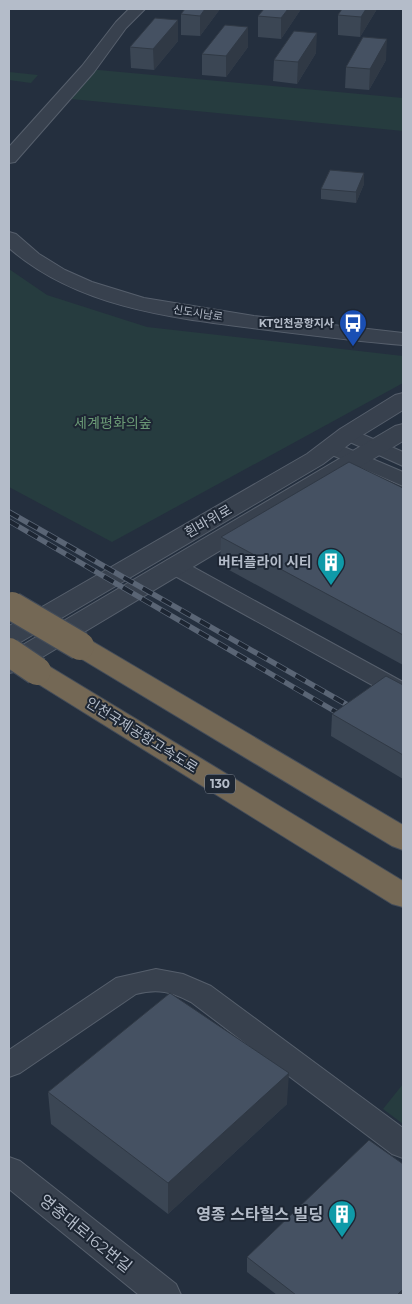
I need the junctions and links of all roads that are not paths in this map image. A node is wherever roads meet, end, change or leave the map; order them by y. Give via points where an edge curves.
1 (137, 9) edge
2 (9, 158) edge
3 (9, 238) edge
4 (403, 339) edge
5 (403, 400) edge
6 (403, 431) edge
7 (339, 441) junction
8 (365, 452) junction
9 (403, 460) edge
10 (403, 480) edge
11 (174, 566) junction
12 (10, 605) edge
13 (9, 637) edge
14 (9, 652) edge
15 (9, 665) edge
16 (403, 692) edge
17 (403, 839) edge
18 (403, 896) edge
19 (9, 1065) edge
20 (403, 1145) edge
21 (9, 1170) edge
22 (164, 1295) edge

1 - 2 street
3 - 4 street, 신도시남로 via 49,270 89,289 135,302 264,323
5 - 7 street, 흰바위로
6 - 8 street, 흰바위로
7 - 8 street
7 - 13 street, 흰바위로 via 315,459
8 - 9 street
8 - 10 street
8 - 11 street, 흰바위로
11 - 15 street, 흰바위로
11 - 16 street
12 - 17 highway, bridge
14 - 18 highway, 인천국제공항고속도로 / 130, bridge
19 - 20 street via 126,986 148,978 166,980 201,994
21 - 22 street, 영종대로162번길

